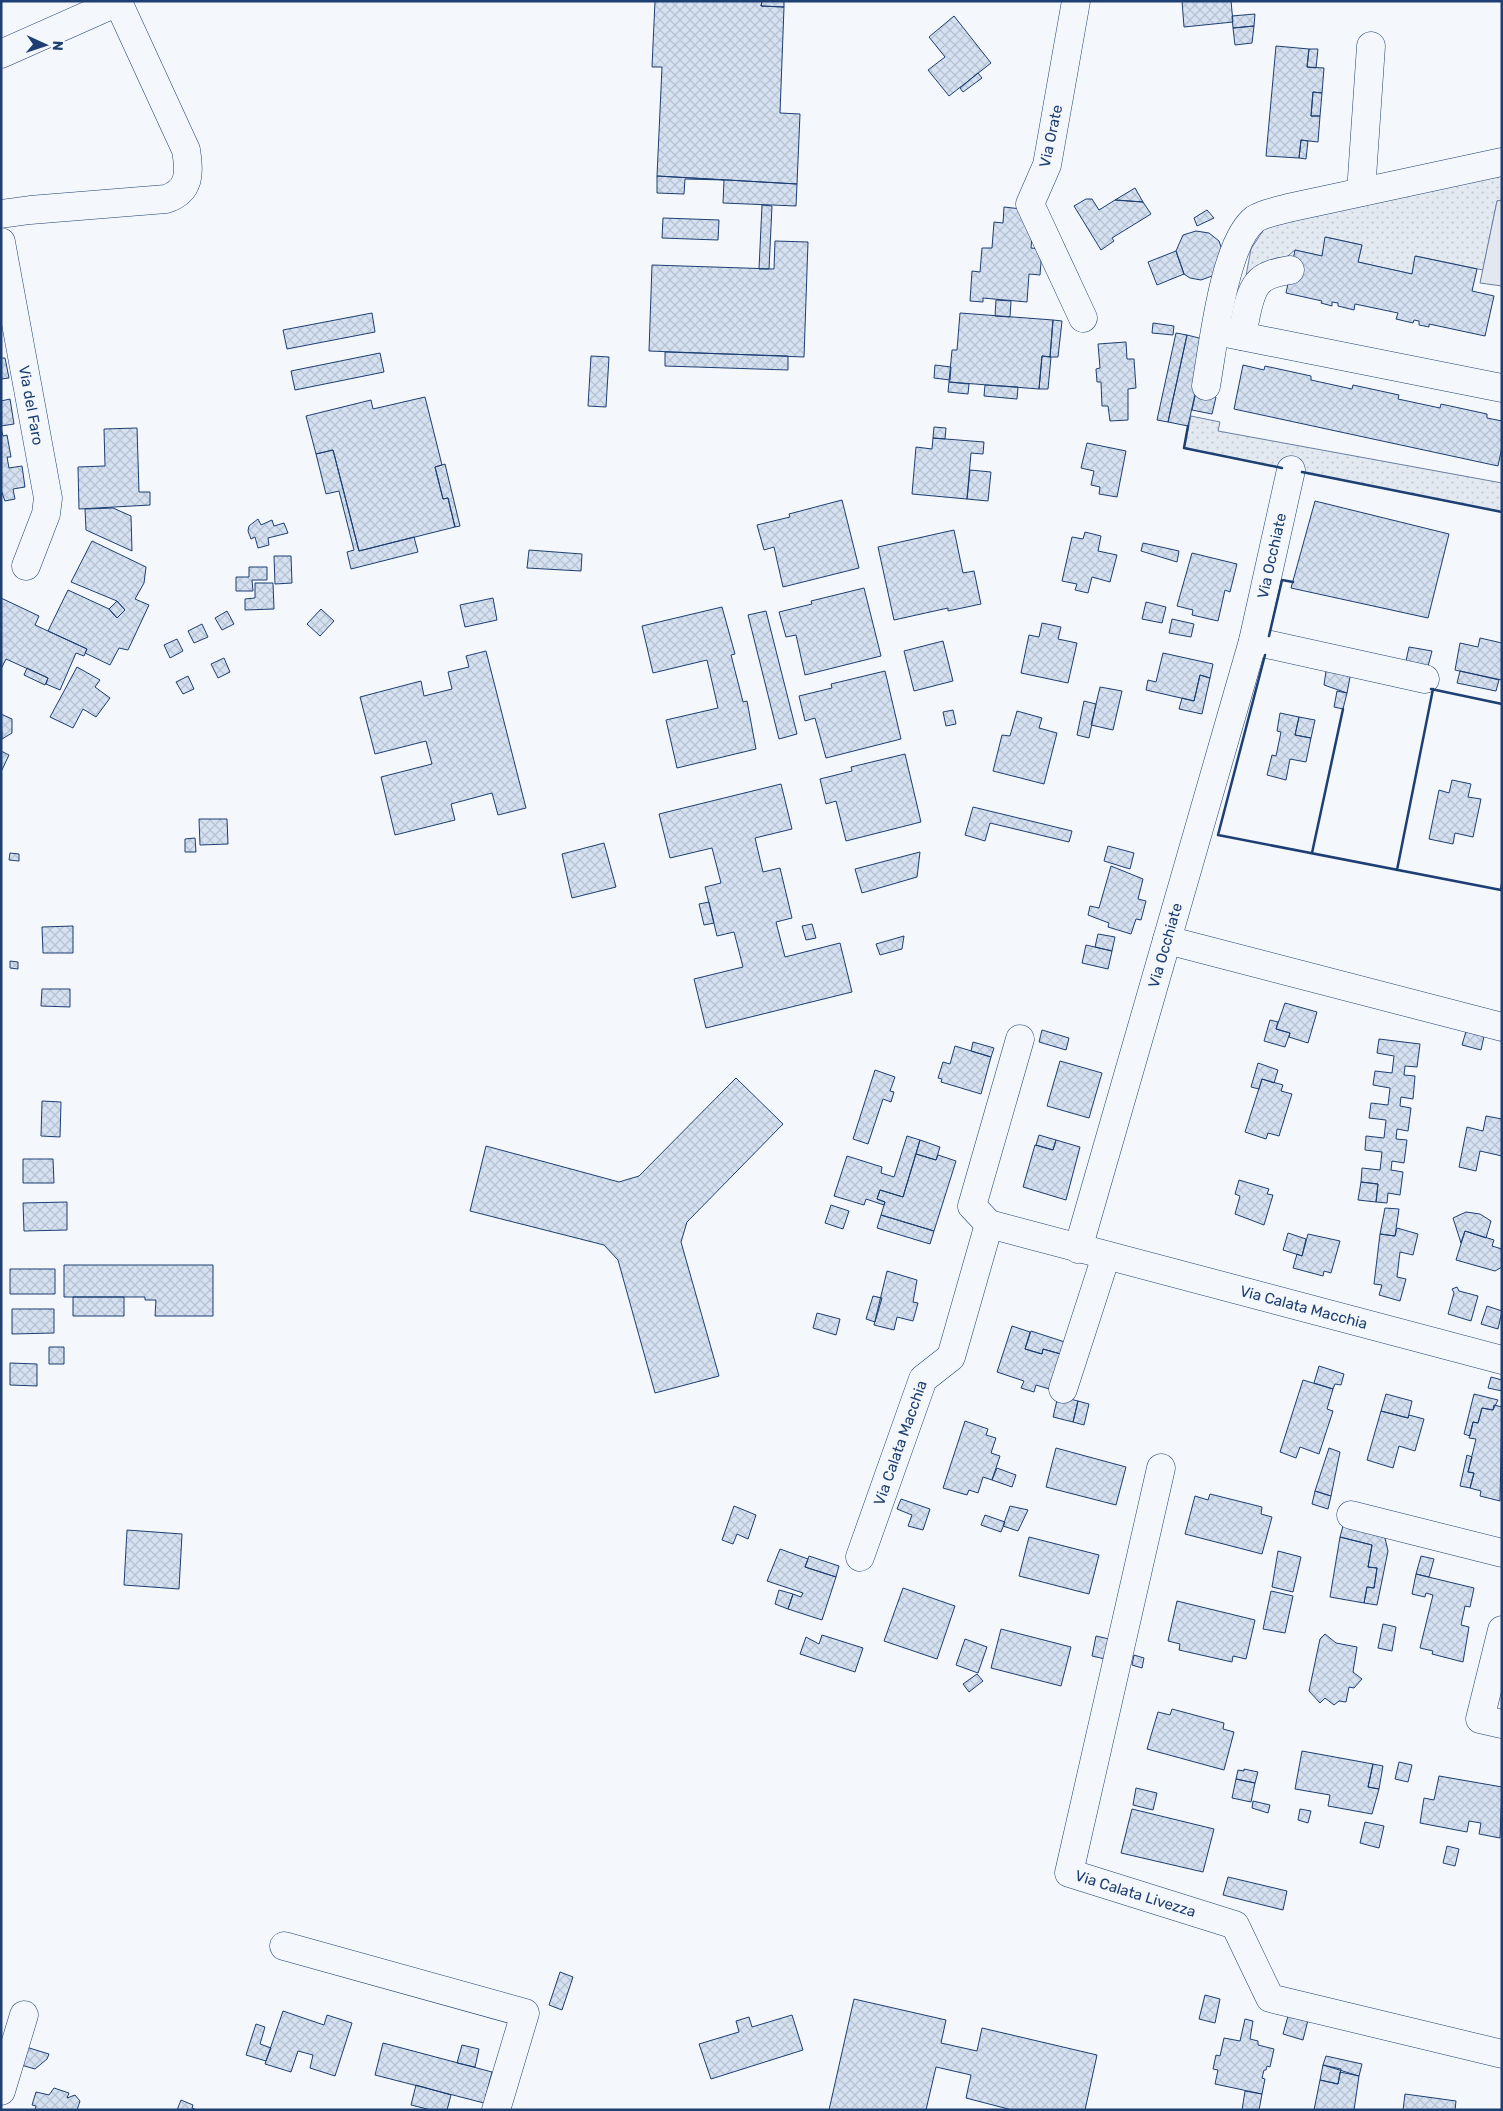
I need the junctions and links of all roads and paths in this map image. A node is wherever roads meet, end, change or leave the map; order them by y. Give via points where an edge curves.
1 (1076, 1) edge
2 (118, 2) edge
3 (1371, 46) dead end
4 (1, 54) edge
5 (1502, 162) edge
6 (1361, 192) junction
7 (1, 214) edge
8 (1, 242) edge
9 (1290, 270) dead end
10 (1083, 318) dead end
11 (1216, 331) junction
12 (1242, 336) junction
13 (1206, 386) dead end
14 (1502, 388) edge
15 (1291, 470) dead end
16 (26, 566) dead end
17 (1253, 641) junction
18 (1425, 679) dead end
19 (1167, 940) junction
20 (1502, 1027) edge
21 (1020, 1039) dead end
22 (989, 1224) junction
23 (1078, 1249) junction
24 (1106, 1256) junction
25 (1502, 1360) edge
26 (1063, 1389) dead end
27 (1161, 1468) dead end
28 (1351, 1515) dead end
29 (1502, 1553) edge
30 (860, 1557) dead end
31 (1502, 1630) edge
32 (1502, 1724) edge
33 (284, 1946) dead end
34 (24, 2016) dead end
35 (1502, 2054) edge
36 (1, 2092) edge
37 (496, 2110) edge

1 - 10 street, Via Orate via 1047,165 1030,204
2 - 4 street
2 - 7 street via 186,150 188,164 184,189 177,196 166,199
3 - 6 street
5 - 6 street
6 - 11 street via 1288,208 1256,219 1240,235 1228,268
8 - 16 street, Via del Faro via 48,498 46,514
9 - 12 street via 1271,274 1257,283
11 - 12 street
11 - 13 street
12 - 14 street
15 - 17 street, Via Occhiate
17 - 18 street
17 - 19 street, Via Occhiate
19 - 20 street
19 - 23 street, Via Occhiate
21 - 22 street via 972,1206
22 - 23 street, Via Calata Macchia
22 - 30 street, Via Calata Macchia via 951,1358 923,1378
23 - 24 street, Via Calata Macchia
24 - 25 street, Via Calata Macchia
24 - 26 street
27 - 35 street, Via Calata Livezza via 1069,1873 1235,1925 1270,1998
28 - 29 street
31 - 32 street via 1480,1719
33 - 37 street via 525,2013
34 - 36 street

